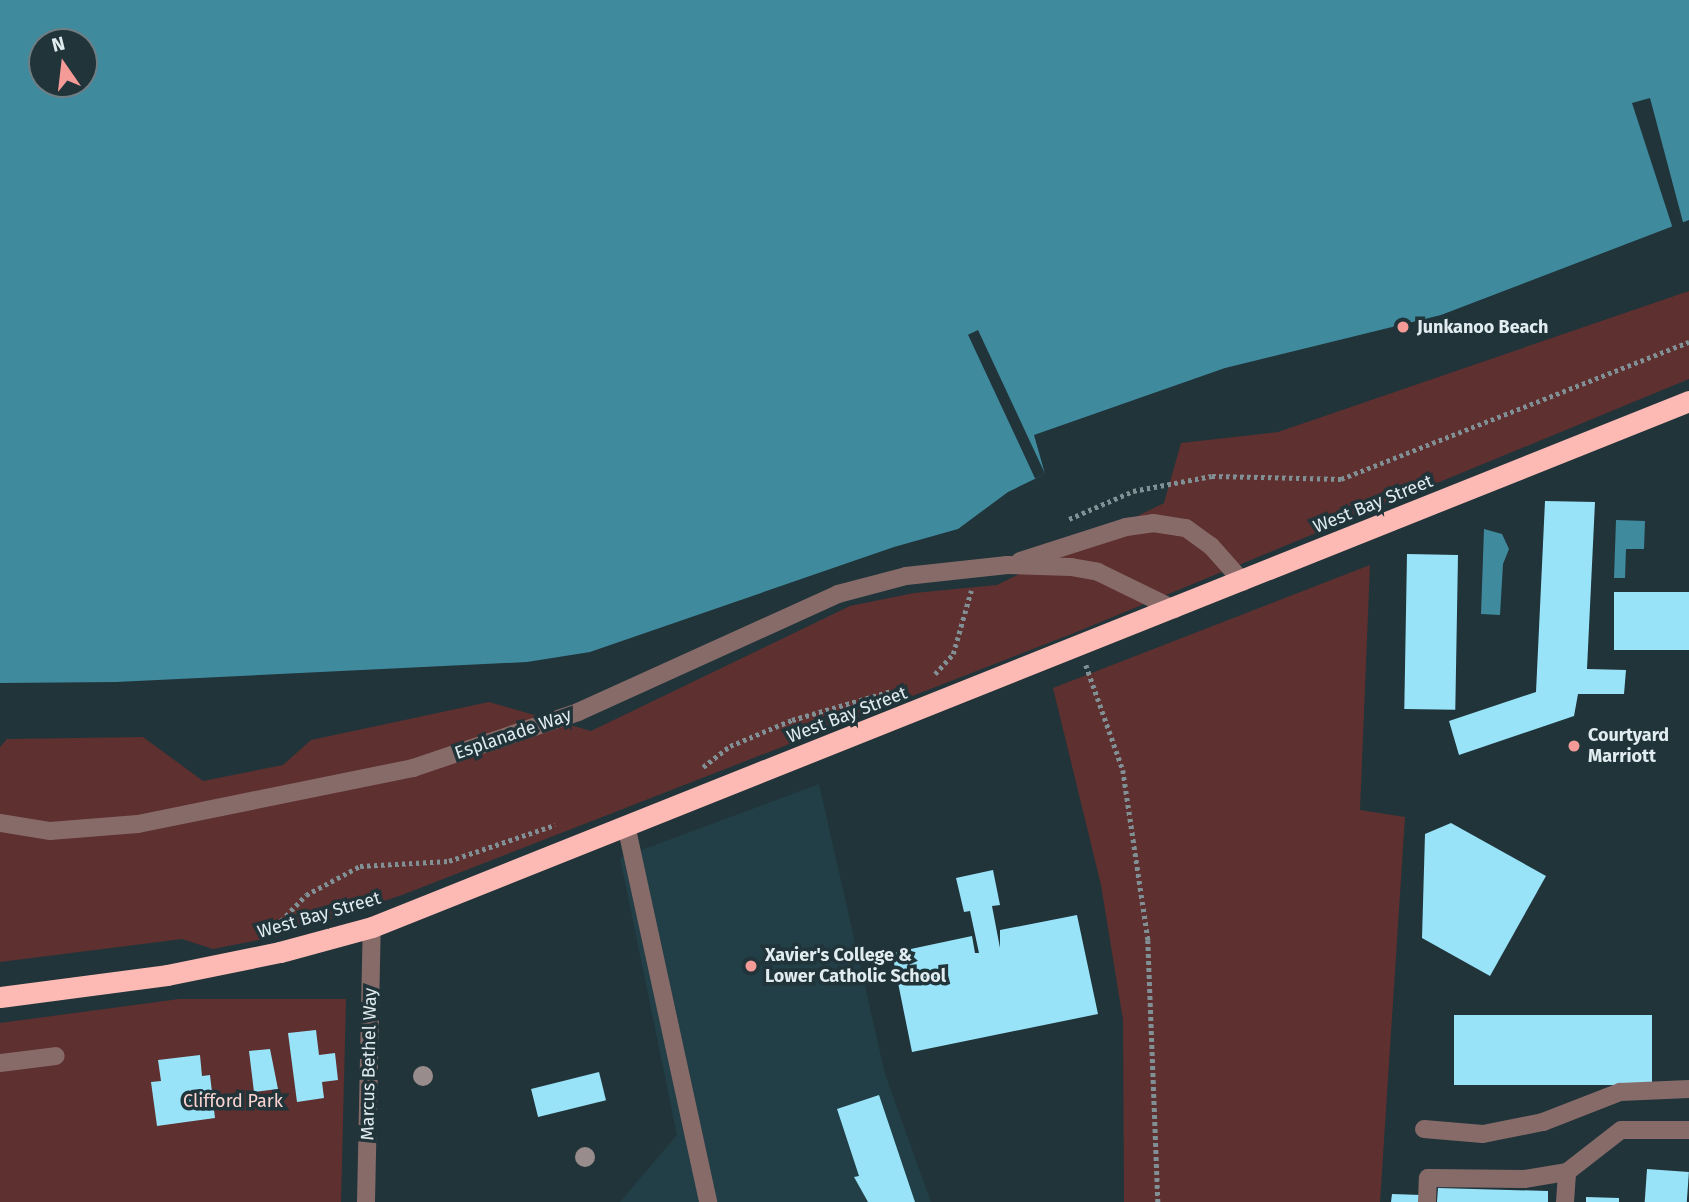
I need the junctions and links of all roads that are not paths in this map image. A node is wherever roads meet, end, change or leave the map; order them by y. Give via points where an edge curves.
1 (1689, 401) edge
2 (1007, 565) junction
3 (1243, 582) junction
4 (1174, 609) junction
5 (0, 823) edge
6 (626, 825) junction
7 (372, 927) junction
8 (0, 997) edge
9 (56, 1056) dead end
10 (0, 1063) edge
11 (1689, 1089) edge
12 (1424, 1129) dead end
13 (1689, 1130) edge
14 (1567, 1172) junction
15 (366, 1202) edge
16 (708, 1202) edge
17 (1427, 1202) edge
18 (1565, 1202) edge

1 - 3 highway, West Bay Street
2 - 3 street, Esplanade Way via 1126,527 1153,523 1186,527 1211,546
2 - 4 street, Esplanade Way via 1098,572
2 - 5 street, Esplanade Way via 906,576 838,594 579,712 413,768 138,824 50,831
3 - 4 highway, West Bay Street
4 - 6 highway, West Bay Street
6 - 7 highway, West Bay Street
6 - 16 street
7 - 8 highway, West Bay Street via 167,975
7 - 15 street, Marcus Bethel Way
9 - 10 street
11 - 12 street via 1620,1092 1543,1122 1483,1134
13 - 14 street via 1621,1130
14 - 17 street via 1524,1179 1428,1178
14 - 18 street

